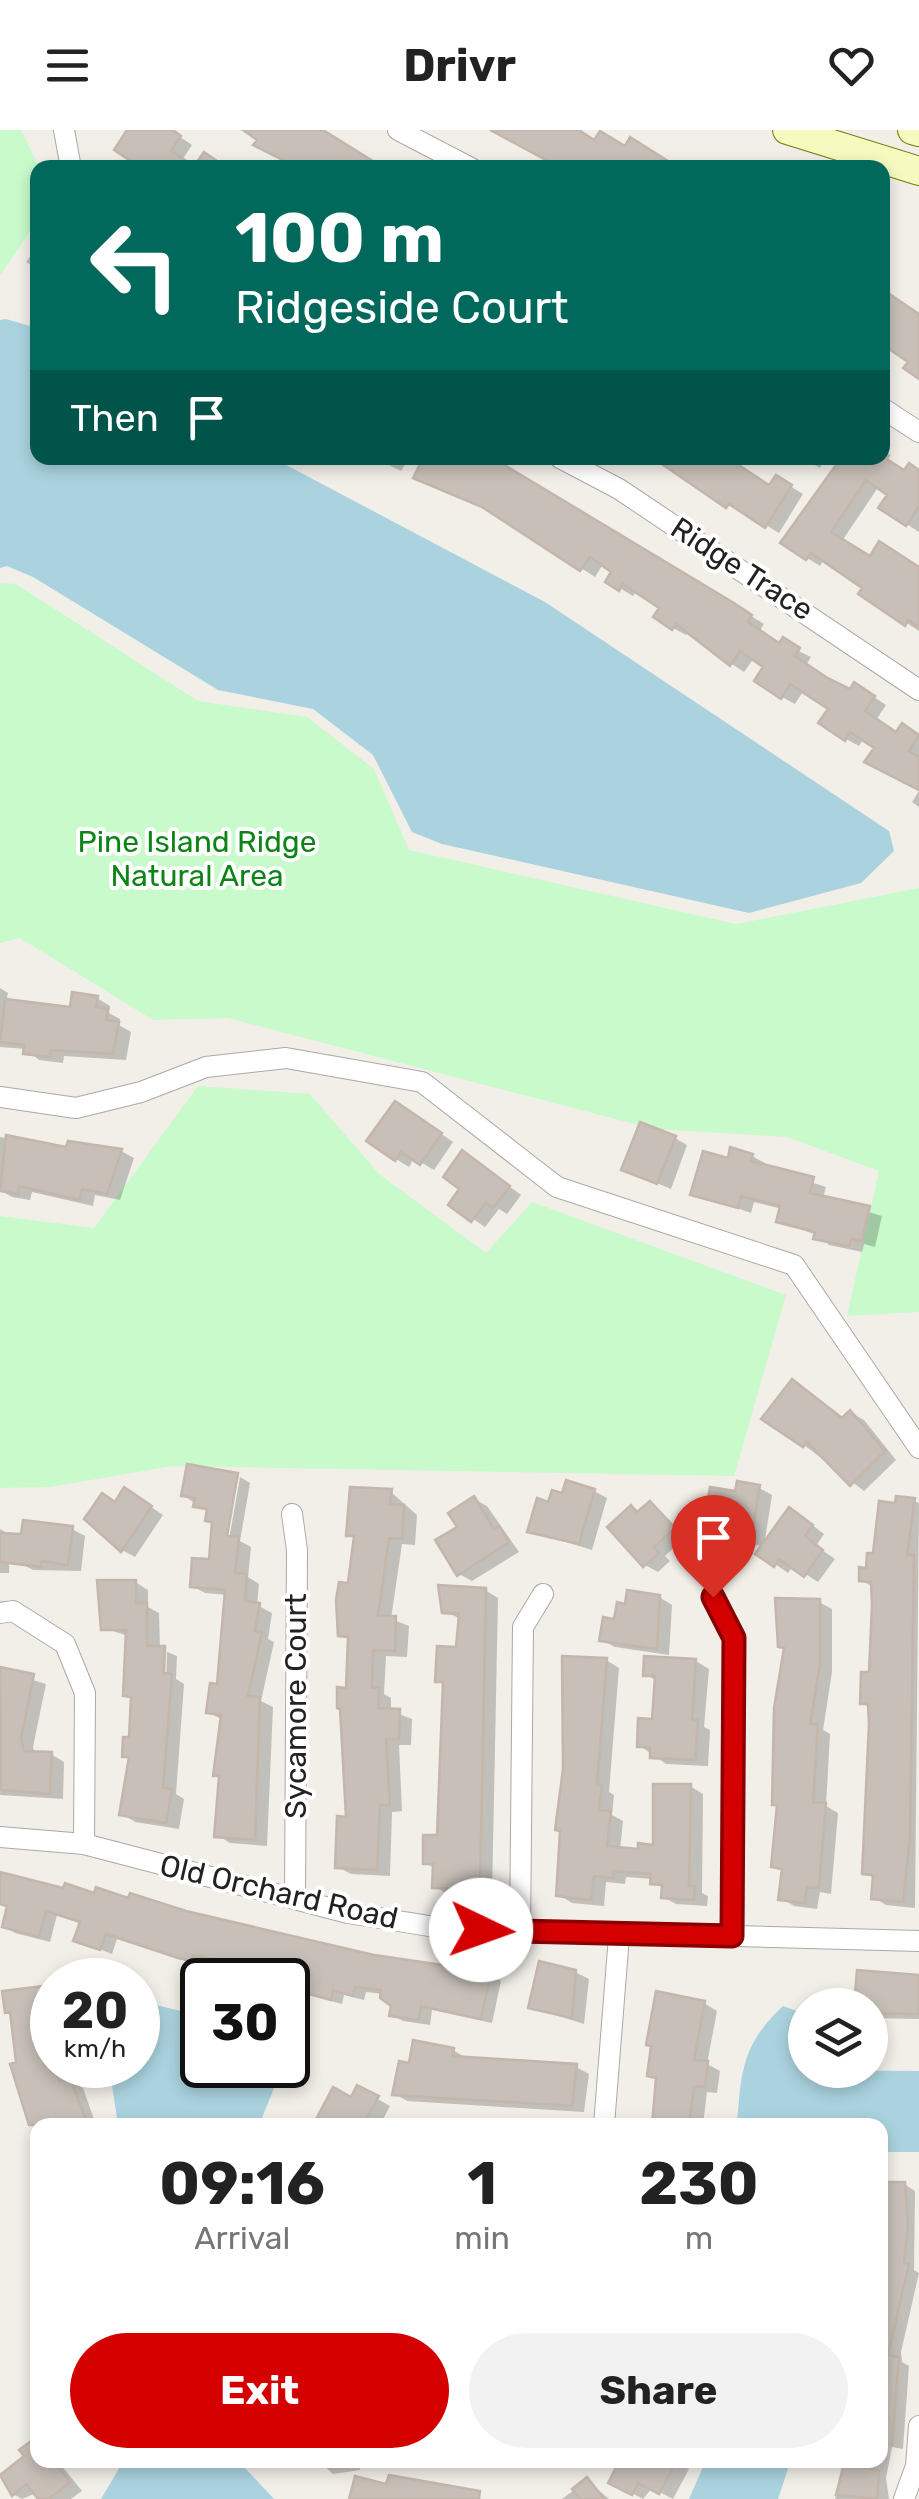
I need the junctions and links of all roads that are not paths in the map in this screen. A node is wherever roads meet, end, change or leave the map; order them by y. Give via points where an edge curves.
1 (64, 130) edge
2 (398, 130) edge
3 (787, 130) edge
4 (70, 160) edge
5 (456, 160) edge
6 (884, 160) edge
7 (890, 162) edge
8 (919, 171) edge
9 (890, 413) edge
10 (919, 432) edge
11 (573, 465) edge
12 (919, 690) edge
13 (0, 1097) edge
14 (919, 1448) edge
15 (292, 1514) dead end
16 (543, 1594) dead end
17 (713, 1597) dead end
18 (0, 1613) edge
19 (0, 1837) edge
20 (84, 1844) junction
21 (295, 1899) junction
22 (520, 1932) junction
23 (619, 1936) junction
24 (732, 1936) junction
25 (919, 1941) edge
26 (605, 2118) edge
27 (919, 2426) edge
28 (917, 2466) edge
29 (904, 2499) edge

1 - 4 street
2 - 5 street
3 - 6 main road
7 - 8 main road
9 - 10 street
11 - 12 street, Ridge Trace
13 - 14 street via 76,1108 206,1067 286,1058 422,1082 557,1187 794,1264
15 - 21 street, Sycamore Court
16 - 22 street via 524,1628
17 - 24 street via 734,1638
18 - 20 street via 14,1612 65,1644 86,1692
19 - 20 street, Old Orchard Road
20 - 21 street, Old Orchard Road
21 - 22 street, Old Orchard Road via 442,1928
22 - 23 street, Old Orchard Road
23 - 24 street, Old Orchard Road
23 - 26 street
24 - 25 street, Old Orchard Road
27 - 28 street
28 - 29 street

